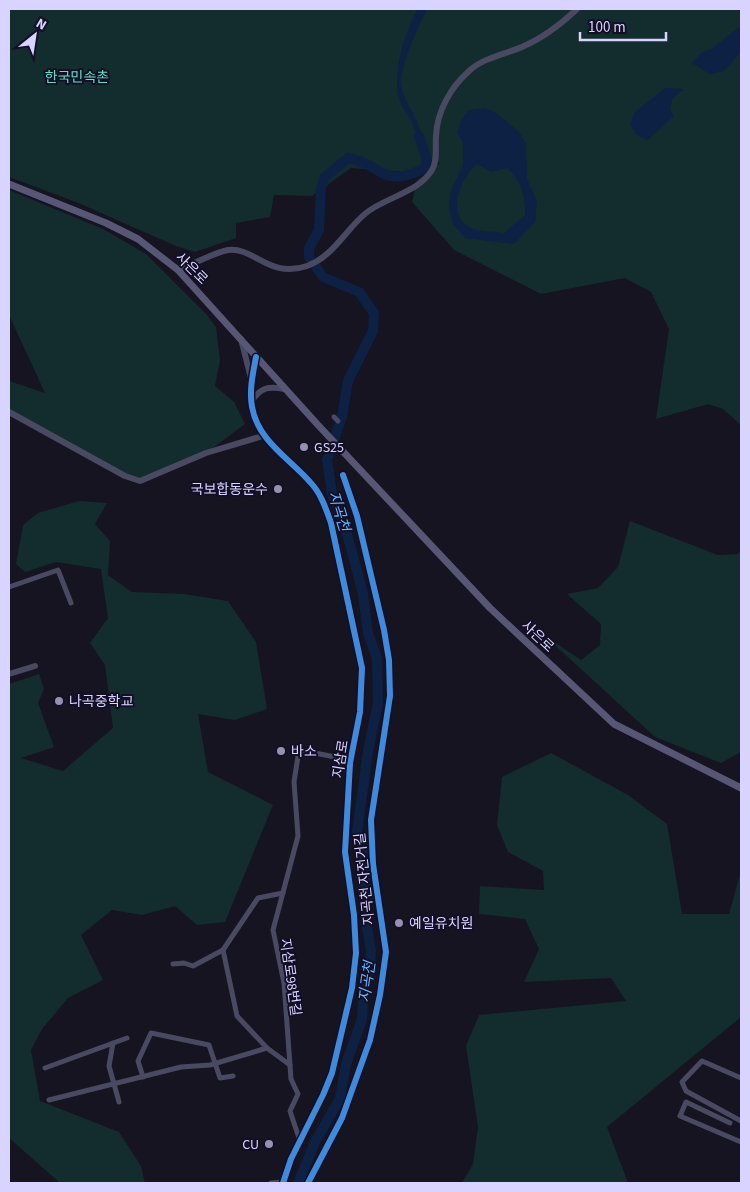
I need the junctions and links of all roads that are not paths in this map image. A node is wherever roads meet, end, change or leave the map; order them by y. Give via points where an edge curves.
1 (577, 9) edge
2 (9, 184) edge
3 (178, 270) junction
4 (240, 339) junction
5 (256, 357) junction
6 (252, 382) junction
7 (285, 389) junction
8 (252, 402) junction
9 (9, 412) edge
10 (266, 435) junction
11 (9, 588) edge
12 (71, 603) dead end
13 (35, 666) dead end
14 (9, 674) edge
15 (351, 760) junction
16 (741, 788) edge
17 (283, 893) junction
18 (223, 950) junction
19 (173, 964) dead end
20 (127, 1038) dead end
21 (112, 1043) junction
22 (267, 1048) junction
23 (215, 1064) junction
24 (290, 1064) junction
25 (44, 1068) dead end
26 (233, 1076) dead end
27 (143, 1077) junction
28 (741, 1078) edge
29 (113, 1084) junction
30 (50, 1100) dead end
31 (118, 1102) dead end
32 (741, 1121) edge
33 (730, 1123) dead end
34 (300, 1141) junction
35 (741, 1142) edge
36 (271, 1183) edge
37 (283, 1183) edge

1 - 3 street via 543,37 470,70 456,86 437,120 432,170 407,191 368,212 333,249 309,266 281,269 228,250
2 - 3 main road, 사은로 via 138,239
3 - 4 main road, 사은로
4 - 5 main road, 사은로
4 - 6 street
5 - 6 street, 지삼로
5 - 7 main road, 사은로
6 - 8 street, 지삼로
7 - 8 street via 267,387 258,392
7 - 16 main road, 사은로 via 490,608 614,724
8 - 10 street, 지삼로 via 255,420
9 - 10 street via 125,476 140,481 206,452
10 - 15 street, 지삼로 via 277,452 311,482 325,504 331,523 362,668 360,712
11 - 12 street via 58,570
13 - 14 street
15 - 17 street, 지삼로98번길 via 299,750 294,782 298,836
15 - 34 street, 지삼로 via 345,852 356,953 352,988 332,1073
17 - 18 street via 258,898
17 - 24 street, 지삼로98번길 via 273,930 284,983
18 - 19 street via 192,966
18 - 22 street via 237,1016
20 - 21 street
21 - 25 street
21 - 29 street via 109,1066
22 - 23 street
22 - 24 street
23 - 26 street via 220,1078
23 - 27 street via 181,1067
23 - 27 street via 209,1045 151,1032 138,1061
24 - 34 street, 지삼로98번길 via 291,1079 298,1094 290,1111
27 - 29 street
28 - 32 street via 702,1061 682,1082 686,1091
29 - 30 street
29 - 31 street
33 - 35 street via 686,1102 680,1116
34 - 37 street, 지삼로
36 - 37 street

